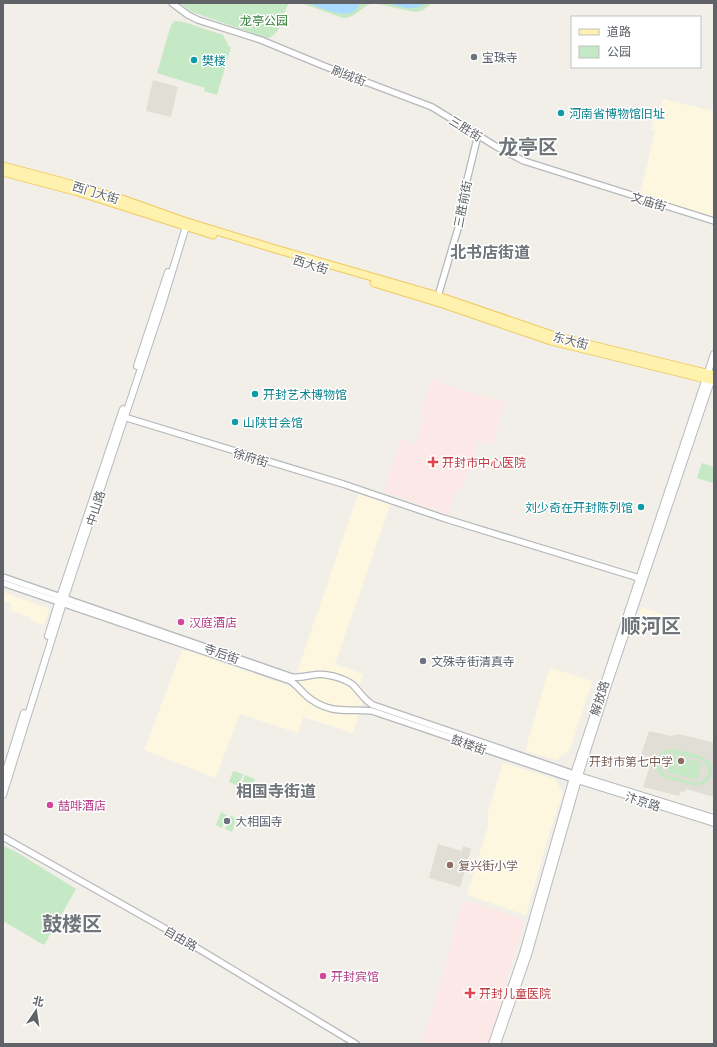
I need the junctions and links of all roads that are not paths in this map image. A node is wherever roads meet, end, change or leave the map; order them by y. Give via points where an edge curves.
1 (172, 3) edge
2 (436, 109) joint
3 (478, 135) junction
4 (3, 166) edge
5 (3, 172) edge
6 (585, 181) joint
7 (714, 221) edge
8 (185, 224) junction
9 (438, 299) junction
10 (714, 354) edge
11 (711, 376) edge
12 (124, 418) junction
13 (3, 577) edge
14 (639, 578) junction
15 (3, 583) edge
16 (62, 600) junction
17 (379, 707) joint
18 (365, 711) joint
19 (576, 777) junction
20 (3, 780) edge
21 (3, 795) edge
22 (714, 818) edge
23 (714, 823) edge
24 (3, 837) edge
25 (356, 1044) edge
26 (492, 1044) edge
27 (497, 1044) edge

1 - 2 street, 刷绒街 via 198,20 261,40
2 - 3 street, 三胜街
3 - 6 street, 三胜街 via 524,161
3 - 9 street, 三胜前街 via 466,180 459,225
4 - 8 main road, 西门大街 via 122,200
5 - 8 main road, 西门大街
6 - 7 street, 文庙街
8 - 9 main road, 西大街
8 - 12 main road, 中山路
8 - 16 main road, 中山路
9 - 11 main road, 东大街 via 563,344
10 - 11 main road, 解放路
11 - 14 main road, 解放路
11 - 19 main road, 解放路
12 - 14 street, 徐府街
12 - 16 main road, 中山路
13 - 16 street
14 - 19 main road, 解放路
15 - 16 street
16 - 17 street, 寺后街 via 292,677 328,675 352,684 367,701
16 - 18 street, 寺后街 via 291,682 310,699 328,708
16 - 20 main road, 中山路
16 - 21 main road, 中山路
17 - 19 street, 鼓楼街
18 - 19 street, 鼓楼街 via 372,711
19 - 22 main road, 汴京路
19 - 23 main road, 汴京路
19 - 26 main road, 解放路 via 523,953
19 - 27 main road, 解放路 via 528,955
24 - 25 street, 自由路 via 164,928

